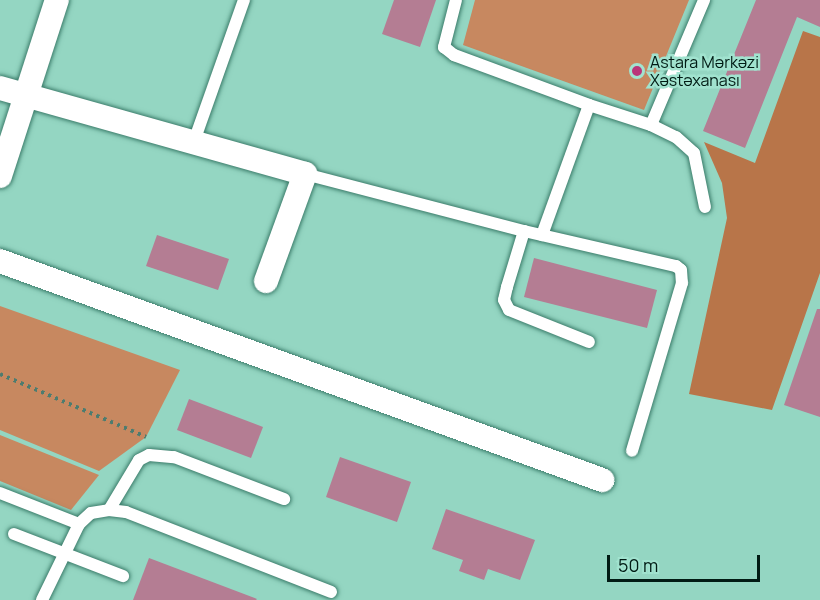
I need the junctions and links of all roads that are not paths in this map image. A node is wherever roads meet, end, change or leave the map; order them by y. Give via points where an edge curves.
1 (57, 0) edge
2 (244, 0) edge
3 (456, 0) edge
4 (704, 0) edge
5 (0, 87) edge
6 (26, 96) junction
7 (589, 105) junction
8 (651, 125) junction
9 (193, 144) junction
10 (305, 174) junction
11 (0, 176) edge
12 (705, 207) dead end
13 (524, 231) junction
14 (542, 235) junction
15 (0, 261) edge
16 (266, 281) dead end
17 (590, 342) dead end
18 (632, 450) dead end
19 (602, 480) dead end
20 (0, 493) edge
21 (284, 499) dead end
22 (109, 510) junction
23 (79, 524) junction
24 (14, 534) dead end
25 (63, 553) junction
26 (123, 576) dead end
27 (331, 592) dead end
28 (42, 600) edge

1 - 6 street
2 - 9 lane
3 - 7 lane via 444,47 454,55
4 - 8 lane
5 - 6 street
6 - 9 street
6 - 11 street
7 - 8 lane
7 - 14 lane
8 - 12 lane via 694,153
9 - 10 street
10 - 13 lane
10 - 16 street
13 - 14 lane
13 - 17 lane via 504,300 509,310
14 - 18 lane via 681,270 682,283
15 - 19 street
20 - 23 lane
21 - 22 lane via 174,457 149,455 139,460
22 - 23 lane via 91,513
22 - 27 lane via 126,512
23 - 25 lane
24 - 25 lane
25 - 26 lane
25 - 28 lane

